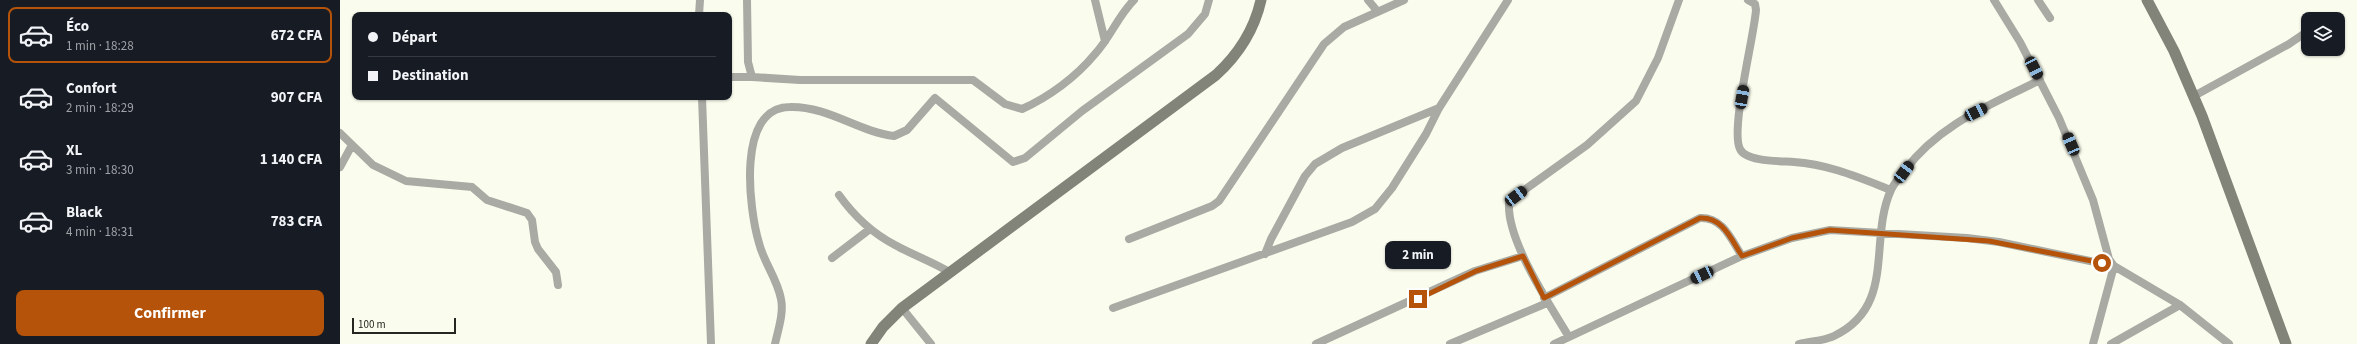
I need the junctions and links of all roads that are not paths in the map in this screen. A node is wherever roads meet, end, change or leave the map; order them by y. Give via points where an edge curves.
1 (700, 0) edge
2 (747, 0) edge
3 (1095, 0) edge
4 (1134, 0) edge
5 (1209, 0) edge
6 (1261, 0) edge
7 (1368, 0) edge
8 (1404, 0) edge
9 (1508, 0) edge
10 (1677, 0) edge
11 (1748, 0) edge
12 (2038, 0) edge
13 (2147, 0) edge
14 (1997, 1) edge
15 (699, 12) edge
16 (1378, 12) junction
17 (2050, 18) dead end
18 (2301, 36) edge
19 (1105, 41) junction
20 (732, 77) edge
21 (752, 77) junction
22 (2040, 80) junction
23 (2194, 96) junction
24 (702, 100) edge
25 (1439, 108) junction
26 (340, 133) edge
27 (352, 145) junction
28 (340, 167) edge
29 (1891, 190) junction
30 (839, 195) dead end
31 (870, 229) junction
32 (1881, 232) junction
33 (1129, 239) dead end
34 (1265, 254) junction
35 (1523, 256) junction
36 (1742, 256) junction
37 (832, 258) dead end
38 (2114, 266) junction
39 (951, 273) junction
40 (558, 286) dead end
41 (1546, 301) junction
42 (2180, 305) junction
43 (902, 308) junction
44 (1113, 308) dead end
45 (1569, 337) junction
46 (711, 344) edge
47 (775, 344) edge
48 (871, 344) edge
49 (931, 344) edge
50 (1316, 344) edge
51 (1450, 344) edge
52 (1554, 344) edge
53 (1799, 344) edge
54 (2093, 344) edge
55 (2111, 344) edge
56 (2229, 344) edge
57 (2286, 344) edge

1 - 15 street
2 - 21 street via 748,62
3 - 19 street
4 - 19 street
5 - 47 street via 1205,14 1188,34 1082,111 1025,158 1013,162 935,98 907,130 894,136 806,108 780,108 769,112 756,130 752,141 751,168 758,242 775,278 781,301
6 - 39 street via 1250,34 1236,56 1216,75
7 - 16 street
8 - 16 street
9 - 25 street
10 - 35 street via 1658,58 1636,101 1587,145 1511,200 1508,209 1510,219
11 - 29 street via 1754,4 1756,10 1739,112 1737,141 1740,150 1747,156 1758,159 1827,168
12 - 17 street
13 - 23 street
14 - 22 street
16 - 33 street via 1344,27 1324,44 1219,201
18 - 23 street
19 - 21 street via 1085,65 1047,97 1022,109 1005,104 973,80 800,80
20 - 21 street
22 - 29 street via 1951,125 1927,144
22 - 38 street via 2093,200 2109,258
23 - 57 street
24 - 46 street
25 - 34 street via 1404,170 1375,209 1352,222
25 - 34 street via 1342,148 1315,164 1305,176
26 - 27 street
27 - 28 street
27 - 40 street via 372,165 406,181 472,187 487,200 527,213 532,220 535,242 556,272
29 - 32 street
30 - 31 street
31 - 37 street
31 - 39 street via 894,245
32 - 36 street via 1830,230 1809,233
32 - 38 street via 1999,242
32 - 53 street via 1877,280 1871,302 1858,320 1834,336
34 - 44 street
35 - 41 street
35 - 50 street via 1476,271
36 - 41 street via 1719,222 1700,218
36 - 45 street
38 - 42 street
38 - 54 street
39 - 43 street
41 - 45 street
41 - 51 street
42 - 55 street
42 - 56 street
43 - 48 street
43 - 49 street
45 - 52 street

